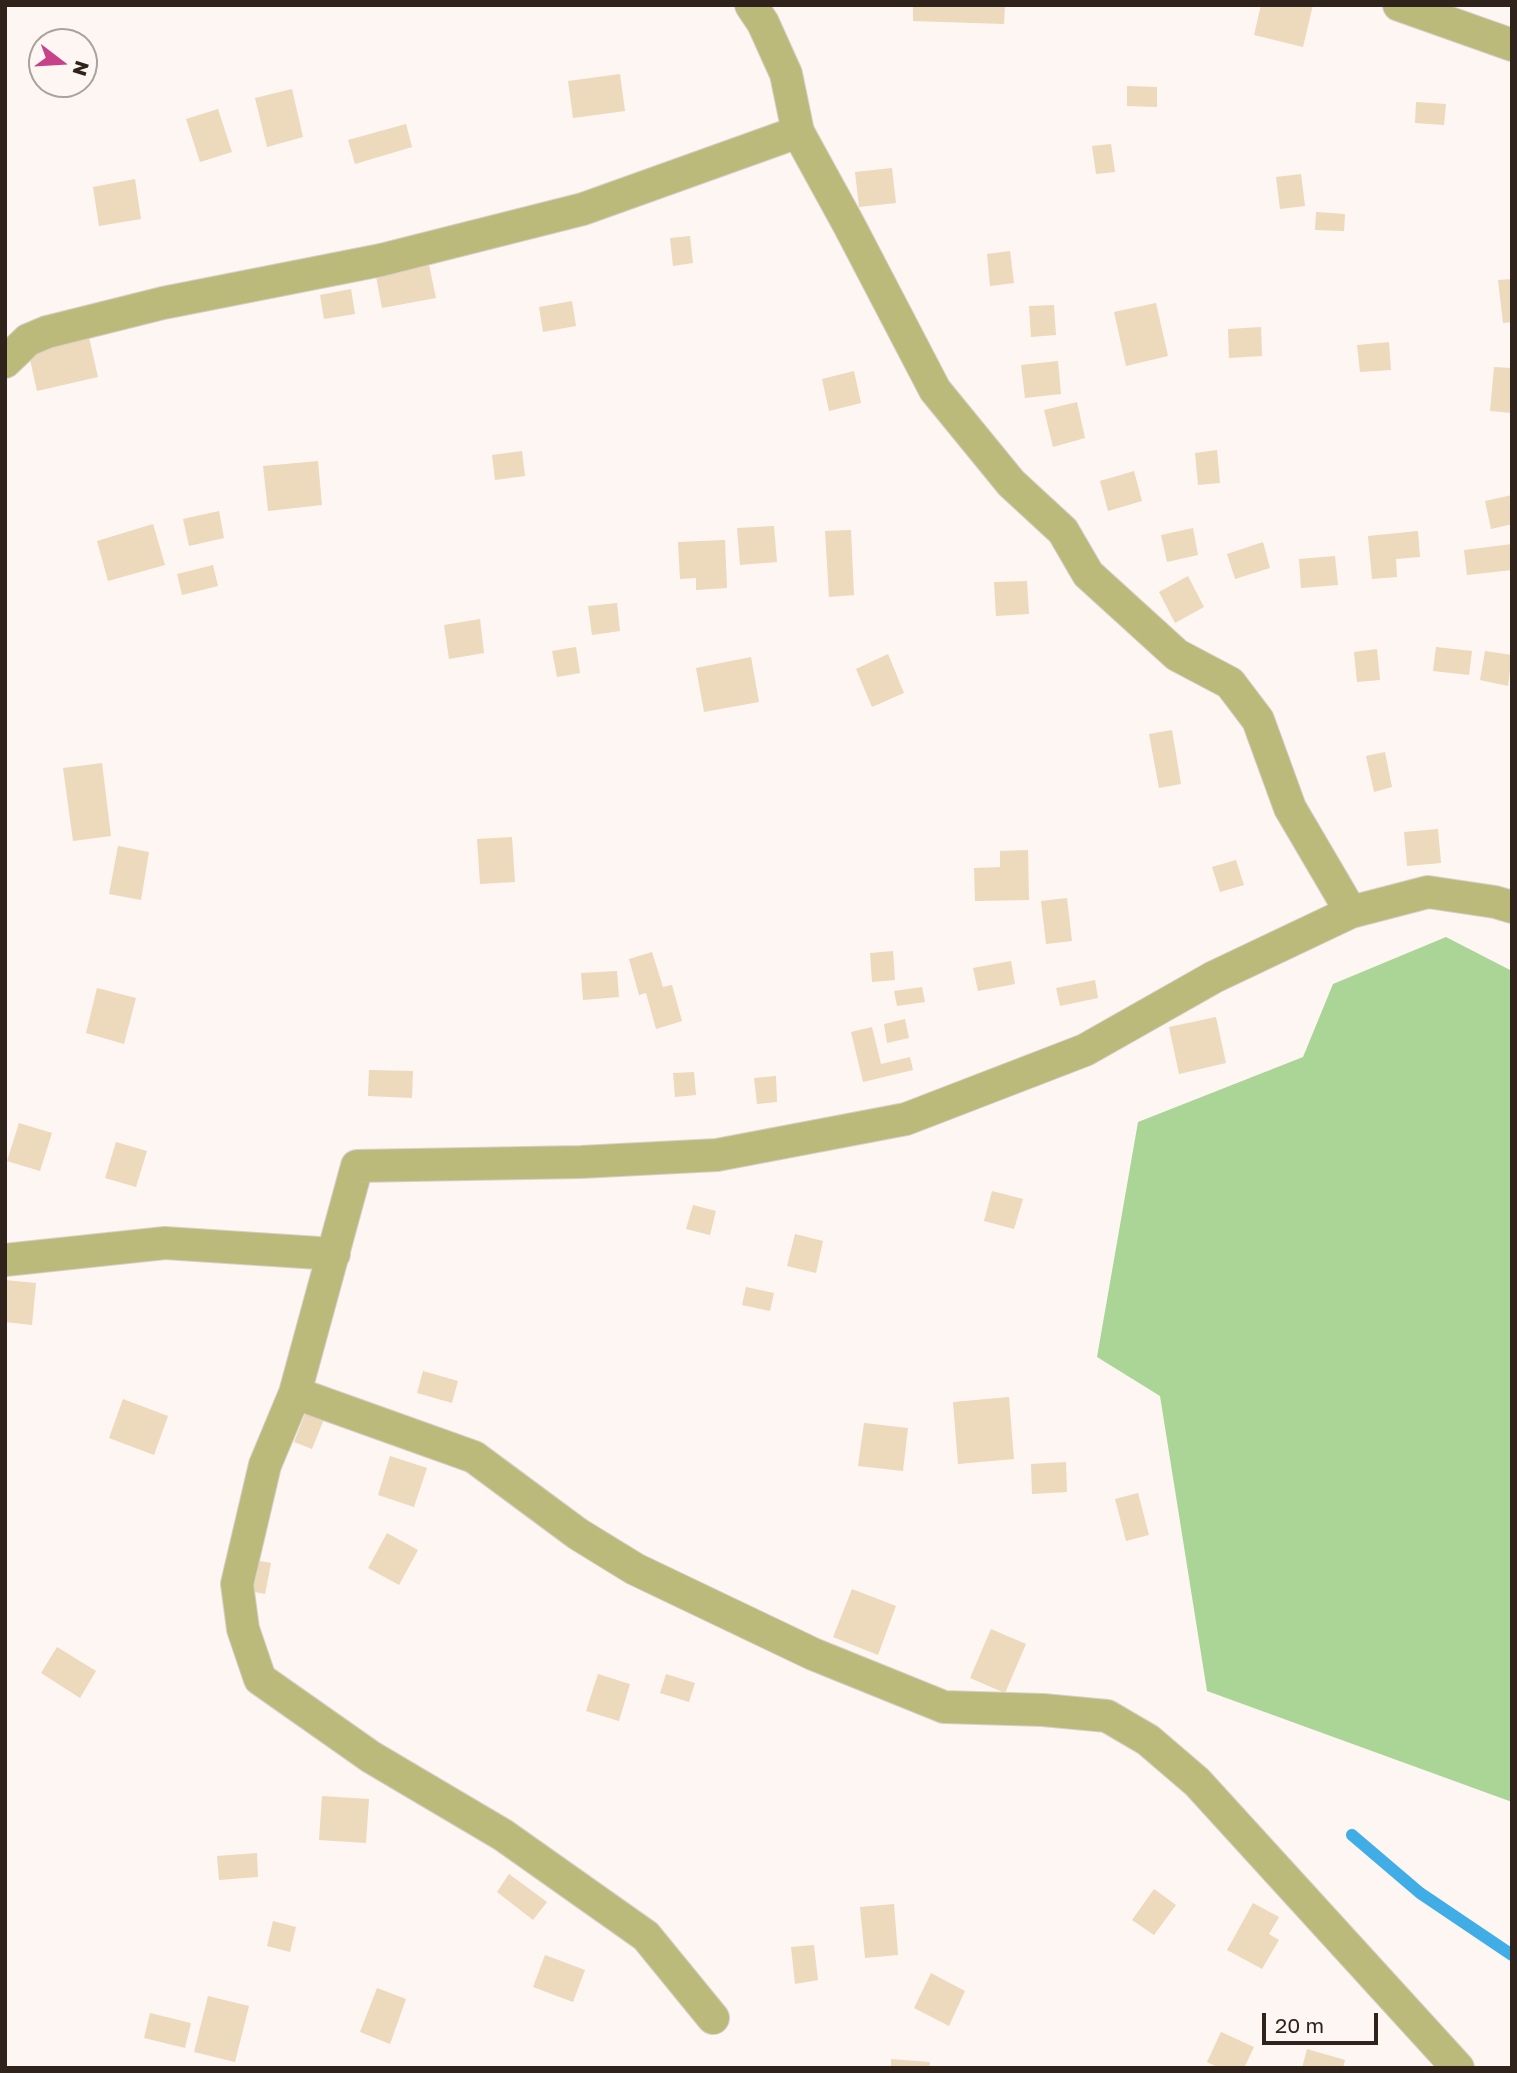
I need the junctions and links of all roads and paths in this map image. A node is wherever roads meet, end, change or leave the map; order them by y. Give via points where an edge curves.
1 (751, 5) edge
2 (1399, 5) edge
3 (1512, 45) edge
4 (798, 132) junction
5 (5, 362) edge
6 (1512, 907) edge
7 (1351, 912) junction
8 (334, 1254) junction
9 (5, 1260) edge
10 (295, 1393) junction
11 (713, 2018) dead end
12 (1458, 2068) edge

1 - 4 street via 786,74
2 - 3 street
4 - 5 street via 583,209 381,260 163,303 47,332 28,340
4 - 7 street via 935,390 1011,483 1063,531 1088,574 1177,655 1230,683 1258,720 1290,808
6 - 7 street via 1428,892
7 - 8 street via 1214,977 1085,1050 906,1119 717,1155 357,1166
8 - 9 street via 164,1243
8 - 10 street
10 - 11 street via 265,1465 237,1584 243,1629 260,1679 371,1758 503,1835 646,1936
10 - 12 street via 474,1457 578,1534 635,1569 824,1659 944,1707 1107,1716 1148,1740 1196,1782

